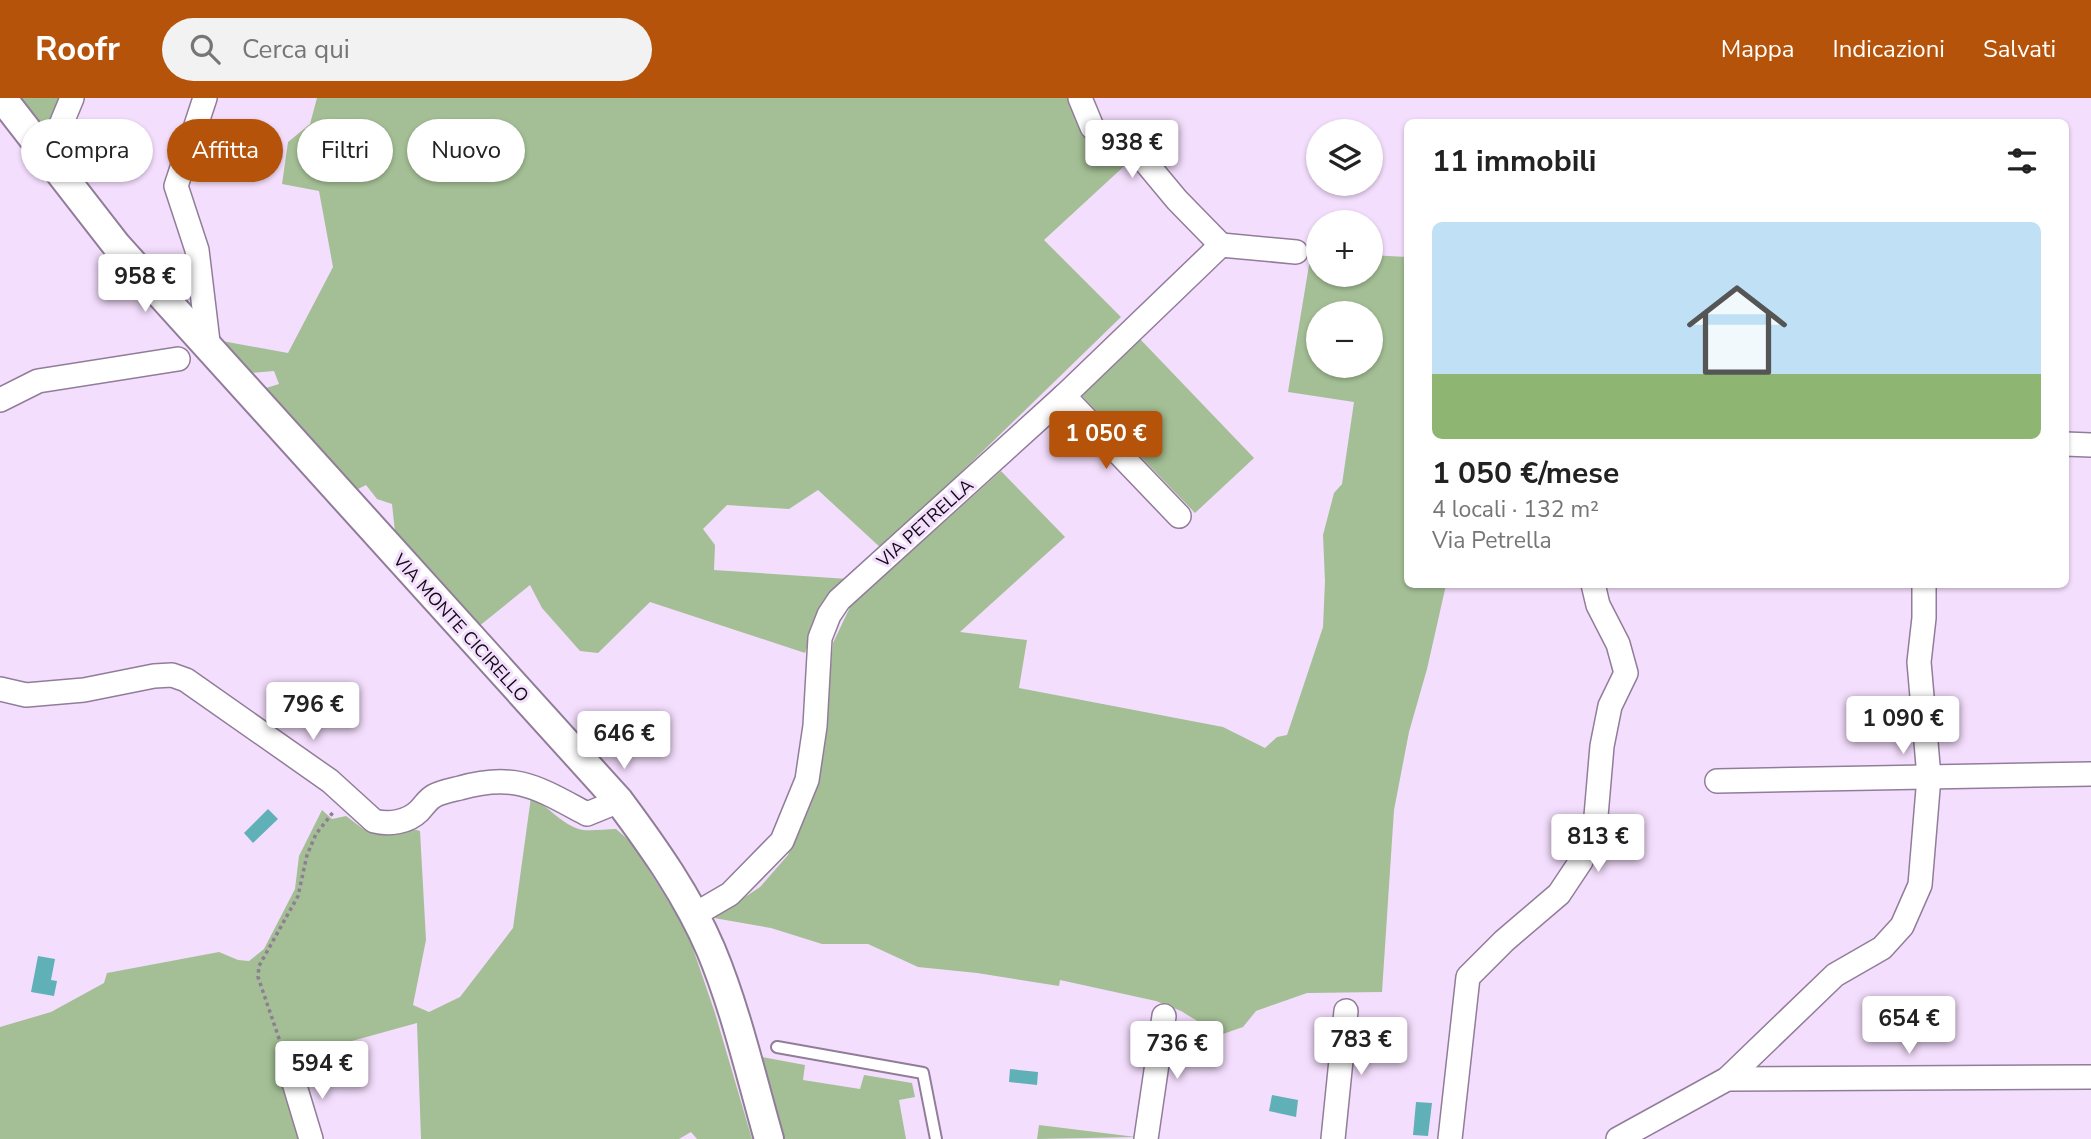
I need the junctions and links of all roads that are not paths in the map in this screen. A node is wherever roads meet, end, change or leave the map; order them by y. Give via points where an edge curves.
1 (2, 98) edge
2 (72, 98) edge
3 (205, 98) edge
4 (1080, 98) edge
5 (63, 119) edge
6 (21, 122) edge
7 (68, 182) edge
8 (1221, 245) junction
9 (1296, 252) dead end
10 (209, 350) junction
11 (178, 359) dead end
12 (1064, 396) junction
13 (0, 400) edge
14 (2069, 444) edge
15 (2091, 445) edge
16 (1179, 516) dead end
17 (1594, 588) edge
18 (1924, 588) edge
19 (0, 690) edge
20 (2091, 774) edge
21 (1929, 777) junction
22 (1717, 781) dead end
23 (619, 801) junction
24 (694, 915) junction
25 (1346, 1011) dead end
26 (1164, 1016) dead end
27 (777, 1047) dead end
28 (292, 1076) road end
29 (2091, 1077) edge
30 (1727, 1079) junction
31 (311, 1139) edge
32 (769, 1139) edge
33 (936, 1139) edge
34 (1146, 1139) edge
35 (1333, 1139) edge
36 (1450, 1139) edge
37 (1618, 1139) edge

1 - 6 street, VIA MONTE CICIRELLO
2 - 5 street
3 - 10 street via 176,186 197,250
4 - 8 street via 1092,127 1104,138 1138,152 1177,201
7 - 10 street, VIA MONTE CICIRELLO via 117,246
8 - 9 street
8 - 12 street, VIA PETRELLA
10 - 23 street, VIA MONTE CICIRELLO
11 - 13 street via 37,381
12 - 16 street
12 - 24 street, VIA PETRELLA via 839,600 820,638 807,780 782,841 730,894
14 - 15 street
17 - 36 street via 1626,673 1610,706 1596,816 1581,861 1559,894 1468,977
18 - 21 street via 1919,662
19 - 23 street via 26,695 72,691 172,675 330,781 374,821 383,823 417,814 432,796 480,782 506,780 536,787 587,814
20 - 21 street
21 - 22 street
21 - 30 street via 1920,885 1902,926 1882,948 1835,975
23 - 24 street, VIA MONTE CICIRELLO
24 - 32 street, VIA MONTE CICIRELLO via 725,987
25 - 35 street
26 - 34 street
27 - 33 lane via 923,1073
28 - 31 street
29 - 30 street
30 - 37 street

